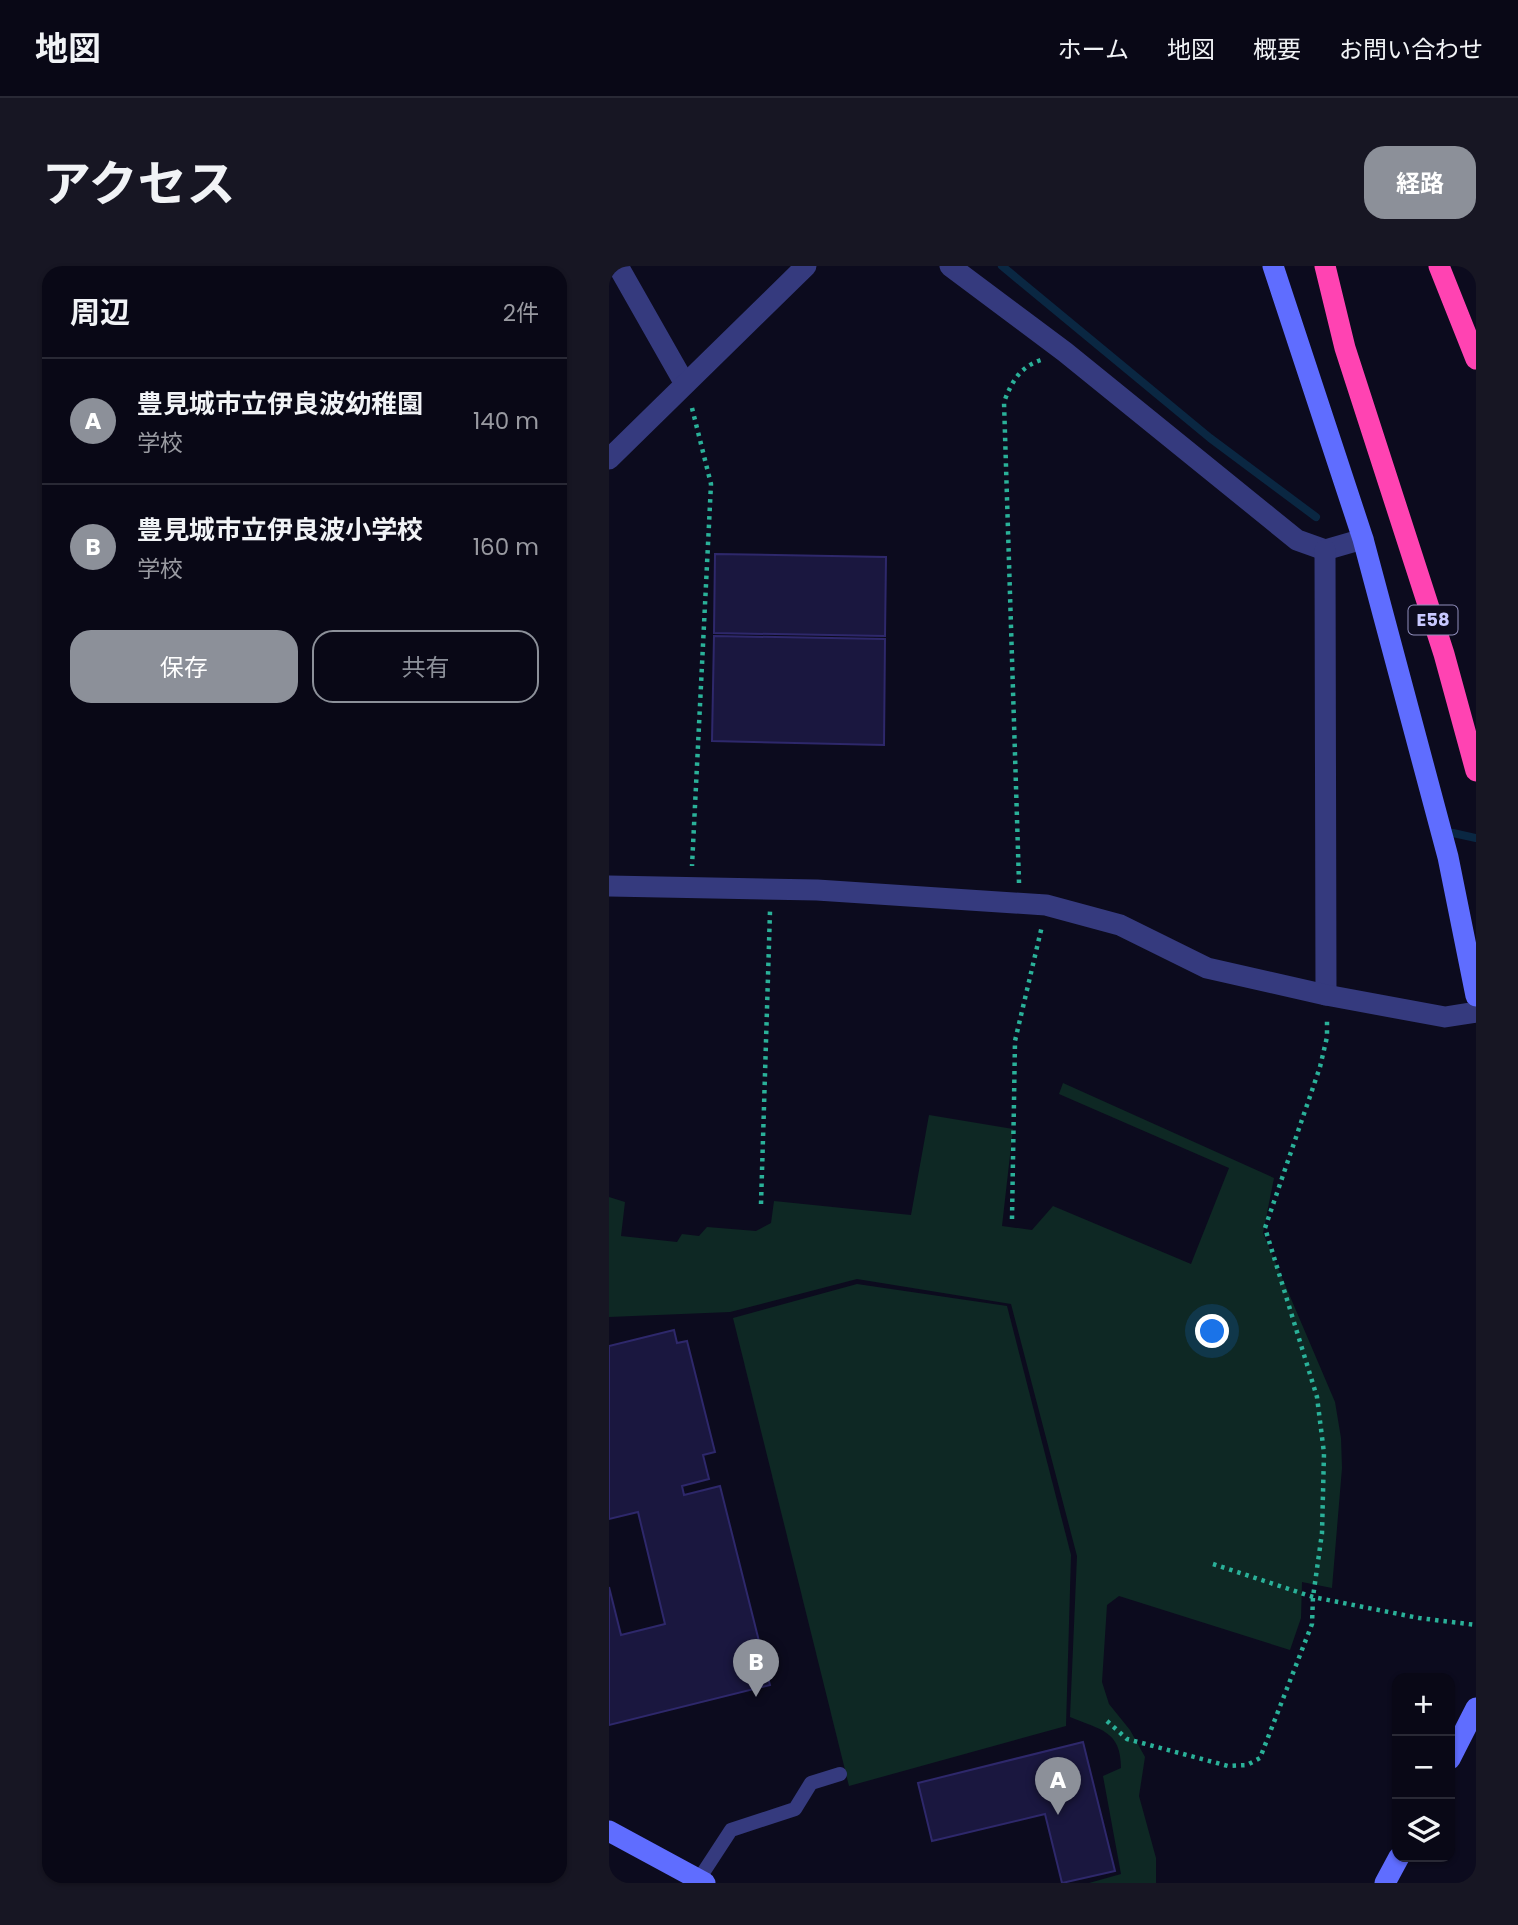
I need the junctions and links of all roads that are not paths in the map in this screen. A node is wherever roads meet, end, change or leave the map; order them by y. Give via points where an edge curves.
1 (618, 266) edge
2 (806, 266) edge
3 (950, 266) edge
4 (1273, 266) edge
5 (1325, 266) edge
6 (1439, 266) edge
7 (1476, 359) edge
8 (685, 384) junction
9 (609, 459) edge
10 (1363, 539) junction
11 (1325, 550) junction
12 (1476, 771) edge
13 (609, 886) edge
14 (1326, 995) junction
15 (1476, 996) edge
16 (1476, 1013) edge
17 (1476, 1708) edge
18 (1455, 1749) edge
19 (840, 1774) dead end
20 (609, 1831) edge
21 (1396, 1862) edge
22 (702, 1881) edge
23 (1385, 1883) edge

1 - 8 street
2 - 8 street
3 - 11 street via 1065,352 1297,540
4 - 10 street
5 - 12 highway, E58 via 1345,348 1444,654
6 - 7 highway
8 - 9 street
10 - 11 street
10 - 15 street via 1448,856
11 - 14 street
13 - 14 street via 771,889 1046,905 1120,925 1207,968
14 - 16 street via 1445,1017
17 - 18 street
19 - 22 lane via 811,1783 795,1809 731,1830
20 - 22 street
21 - 23 street

